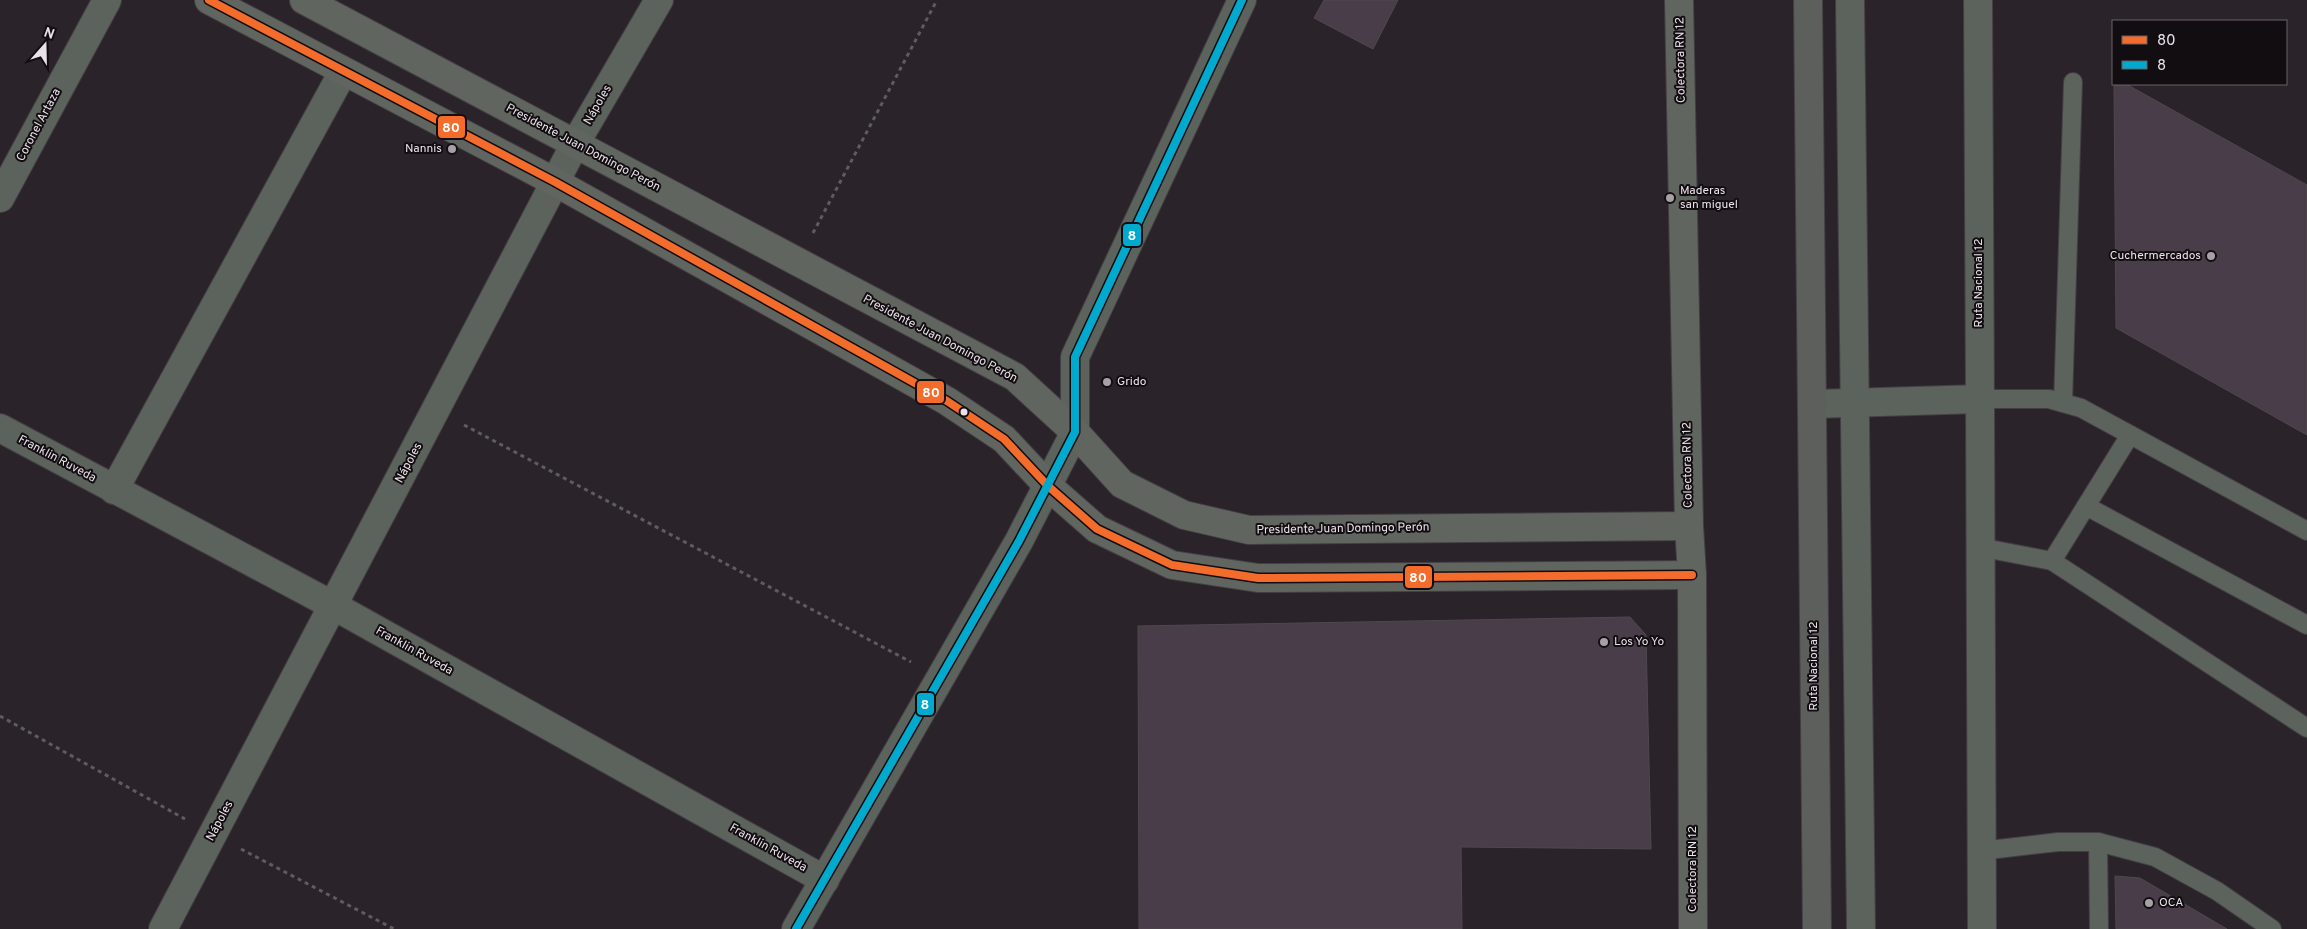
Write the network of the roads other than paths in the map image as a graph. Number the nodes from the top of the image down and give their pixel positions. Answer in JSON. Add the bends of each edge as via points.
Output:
{"nodes":[{"id":1,"x":107,"y":0,"type":"edge"},
{"id":2,"x":209,"y":0,"type":"edge"},
{"id":3,"x":304,"y":0,"type":"edge"},
{"id":4,"x":659,"y":0,"type":"edge"},
{"id":5,"x":1242,"y":0,"type":"edge"},
{"id":6,"x":1680,"y":0,"type":"edge"},
{"id":7,"x":1808,"y":0,"type":"edge"},
{"id":8,"x":1850,"y":0,"type":"edge"},
{"id":9,"x":1978,"y":0,"type":"edge"},
{"id":10,"x":343,"y":72,"type":"junction"},
{"id":11,"x":2073,"y":82,"type":"dead end"},
{"id":12,"x":575,"y":144,"type":"junction"},
{"id":13,"x":555,"y":182,"type":"junction"},
{"id":14,"x":0,"y":198,"type":"edge"},
{"id":15,"x":1980,"y":399,"type":"junction"},
{"id":16,"x":2064,"y":403,"type":"junction"},
{"id":17,"x":1813,"y":404,"type":"junction"},
{"id":18,"x":0,"y":428,"type":"edge"},
{"id":19,"x":1075,"y":432,"type":"junction"},
{"id":20,"x":2130,"y":435,"type":"junction"},
{"id":21,"x":1048,"y":486,"type":"junction"},
{"id":22,"x":114,"y":490,"type":"junction"},
{"id":23,"x":2086,"y":506,"type":"junction"},
{"id":24,"x":1689,"y":526,"type":"junction"},
{"id":25,"x":2307,"y":531,"type":"edge"},
{"id":26,"x":1979,"y":547,"type":"junction"},
{"id":27,"x":2052,"y":562,"type":"junction"},
{"id":28,"x":1692,"y":575,"type":"junction"},
{"id":29,"x":334,"y":606,"type":"junction"},
{"id":30,"x":2307,"y":625,"type":"edge"},
{"id":31,"x":2307,"y":728,"type":"edge"},
{"id":32,"x":2098,"y":842,"type":"junction"},
{"id":33,"x":1980,"y":851,"type":"junction"},
{"id":34,"x":825,"y":880,"type":"junction"},
{"id":35,"x":163,"y":929,"type":"edge"},
{"id":36,"x":796,"y":929,"type":"edge"},
{"id":37,"x":1694,"y":929,"type":"edge"},
{"id":38,"x":1817,"y":929,"type":"edge"},
{"id":39,"x":1861,"y":929,"type":"edge"},
{"id":40,"x":1982,"y":929,"type":"edge"},
{"id":41,"x":2099,"y":929,"type":"edge"},
{"id":42,"x":2272,"y":929,"type":"edge"}],
"edges":[{"from":1,"to":14,"type":"street","name":"Coronel Artaza"},
{"from":2,"to":10,"type":"main road"},
{"from":3,"to":12,"type":"main road","name":"Presidente Juan Domingo Perón"},
{"from":4,"to":12,"type":"street","name":"Nápoles"},
{"from":5,"to":19,"type":"street","via":[[1075,357]]},
{"from":6,"to":24,"type":"main road","name":"Colectora RN 12"},
{"from":7,"to":17,"type":"highway","name":"Ruta Nacional 12"},
{"from":8,"to":39,"type":"street"},
{"from":9,"to":15,"type":"street","name":"Ruta Nacional 12"},
{"from":10,"to":13,"type":"main road"},
{"from":10,"to":22,"type":"street"},
{"from":11,"to":16,"type":"lane"},
{"from":12,"to":13,"type":"street","name":"Nápoles"},
{"from":12,"to":19,"type":"main road","name":"Presidente Juan Domingo Perón","via":[[1015,377]]},
{"from":13,"to":21,"type":"main road","via":[[947,401],[1004,439]]},
{"from":13,"to":29,"type":"street","name":"Nápoles"},
{"from":15,"to":16,"type":"lane","via":[[2049,399]]},
{"from":15,"to":17,"type":"street"},
{"from":15,"to":26,"type":"street","name":"Ruta Nacional 12"},
{"from":16,"to":20,"type":"lane","via":[[2081,408]]},
{"from":17,"to":38,"type":"highway","name":"Ruta Nacional 12"},
{"from":18,"to":22,"type":"street","name":"Franklin Ruveda"},
{"from":19,"to":21,"type":"street"},
{"from":19,"to":24,"type":"main road","name":"Presidente Juan Domingo Perón","via":[[1122,484],[1184,514],[1249,530]]},
{"from":20,"to":23,"type":"lane"},
{"from":20,"to":25,"type":"lane"},
{"from":21,"to":28,"type":"main road","via":[[1097,529],[1172,564],[1258,578]]},
{"from":21,"to":34,"type":"street"},
{"from":22,"to":29,"type":"street","name":"Franklin Ruveda"},
{"from":23,"to":27,"type":"lane"},
{"from":23,"to":30,"type":"lane"},
{"from":24,"to":28,"type":"main road","name":"Colectora RN 12"},
{"from":26,"to":27,"type":"lane"},
{"from":26,"to":33,"type":"street","name":"Ruta Nacional 12"},
{"from":27,"to":31,"type":"lane"},
{"from":28,"to":37,"type":"main road","name":"Colectora RN 12"},
{"from":29,"to":34,"type":"street","name":"Franklin Ruveda"},
{"from":29,"to":35,"type":"street","name":"Nápoles"},
{"from":32,"to":33,"type":"lane","via":[[2058,842]]},
{"from":32,"to":41,"type":"lane"},
{"from":32,"to":42,"type":"lane","via":[[2155,857],[2217,890]]},
{"from":33,"to":40,"type":"street","name":"Ruta Nacional 12"},
{"from":34,"to":36,"type":"street"}]}
